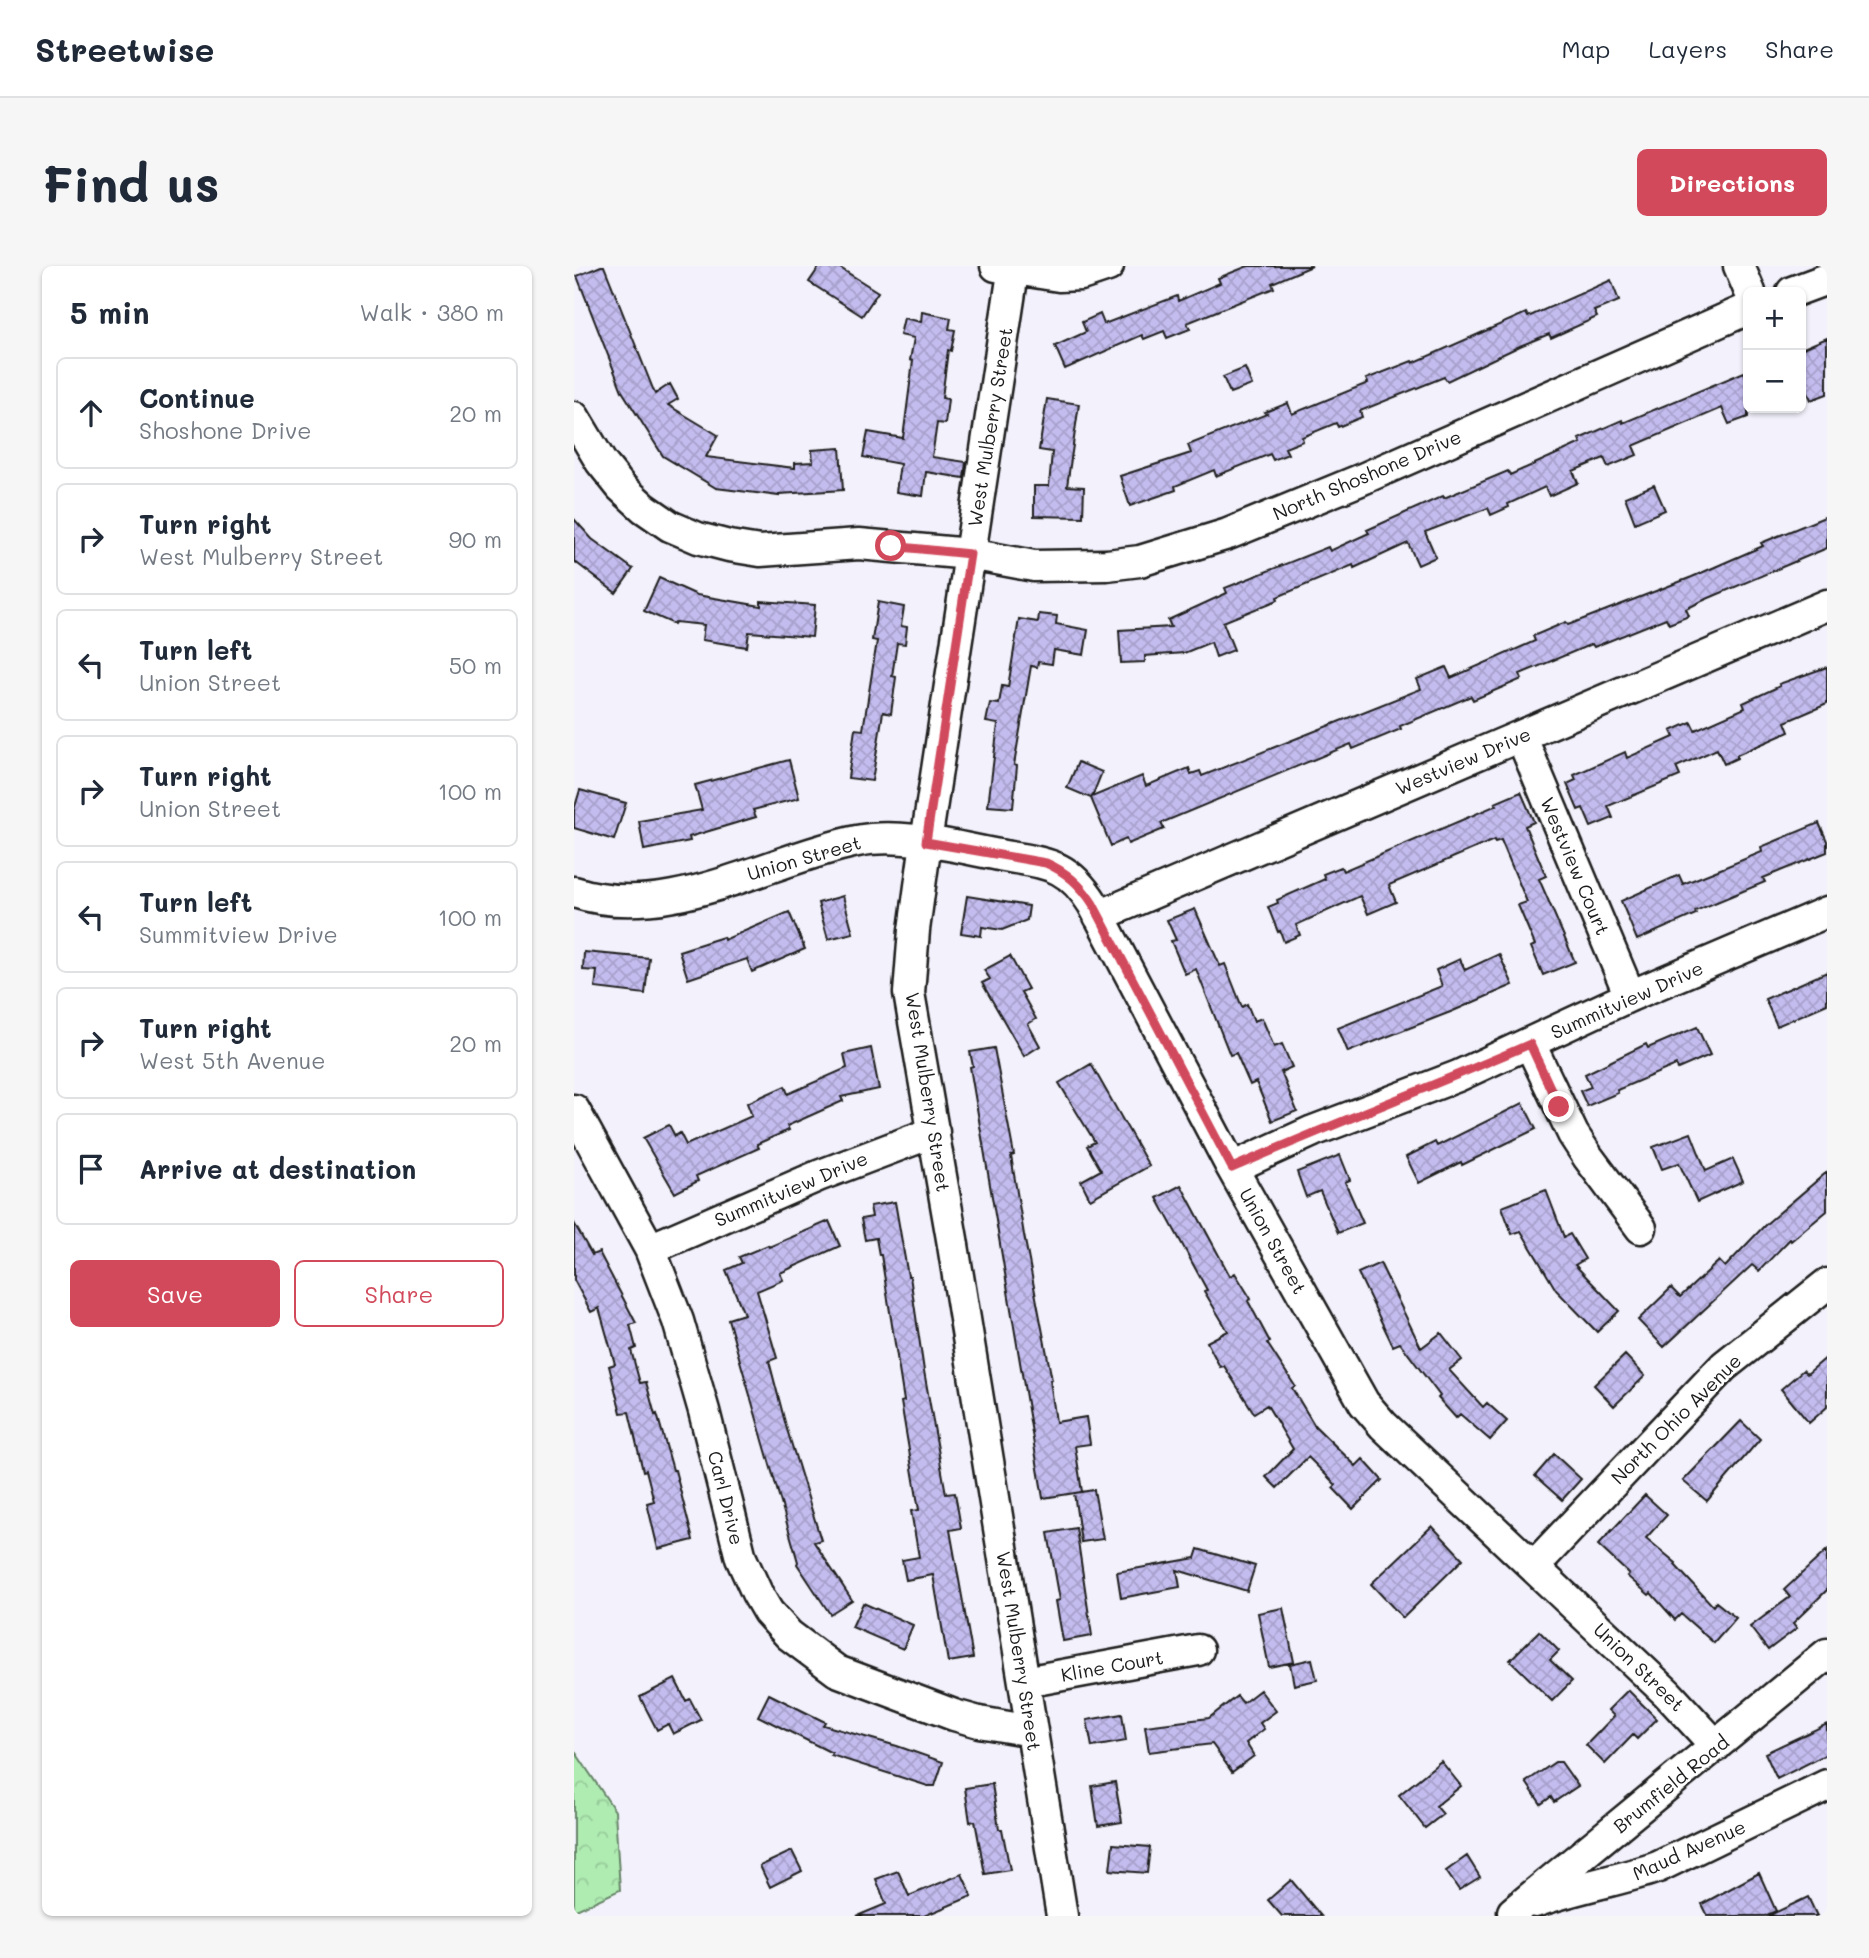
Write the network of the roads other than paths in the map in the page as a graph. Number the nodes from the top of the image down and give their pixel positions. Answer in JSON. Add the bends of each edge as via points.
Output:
{"nodes":[{"id":1,"x":1108,"y":266,"type":"edge"},
{"id":2,"x":1739,"y":266,"type":"edge"},
{"id":3,"x":1008,"y":267,"type":"edge"},
{"id":4,"x":1827,"y":279,"type":"edge"},
{"id":5,"x":1748,"y":287,"type":"edge"},
{"id":6,"x":1805,"y":287,"type":"edge"},
{"id":7,"x":1743,"y":311,"type":"edge"},
{"id":8,"x":574,"y":417,"type":"edge"},
{"id":9,"x":970,"y":554,"type":"junction"},
{"id":10,"x":1827,"y":605,"type":"edge"},
{"id":11,"x":1521,"y":736,"type":"junction"},
{"id":12,"x":926,"y":842,"type":"junction"},
{"id":13,"x":574,"y":892,"type":"edge"},
{"id":14,"x":1827,"y":912,"type":"edge"},
{"id":15,"x":1099,"y":916,"type":"junction"},
{"id":16,"x":1630,"y":996,"type":"junction"},
{"id":17,"x":1530,"y":1044,"type":"junction"},
{"id":18,"x":574,"y":1110,"type":"edge"},
{"id":19,"x":934,"y":1132,"type":"junction"},
{"id":20,"x":1232,"y":1168,"type":"junction"},
{"id":21,"x":1641,"y":1228,"type":"dead end"},
{"id":22,"x":650,"y":1249,"type":"junction"},
{"id":23,"x":1827,"y":1284,"type":"edge"},
{"id":24,"x":1534,"y":1566,"type":"junction"},
{"id":25,"x":1198,"y":1650,"type":"dead end"},
{"id":26,"x":1827,"y":1654,"type":"edge"},
{"id":27,"x":1025,"y":1682,"type":"junction"},
{"id":28,"x":1032,"y":1731,"type":"junction"},
{"id":29,"x":1716,"y":1746,"type":"junction"},
{"id":30,"x":1827,"y":1785,"type":"edge"},
{"id":31,"x":1511,"y":1915,"type":"edge"},
{"id":32,"x":1062,"y":1916,"type":"edge"}],
"edges":[{"from":1,"to":3,"type":"street","via":[[1080,275],[1039,274]]},
{"from":2,"to":5,"type":"street"},
{"from":3,"to":9,"type":"street","name":"West Mulberry Street"},
{"from":4,"to":6,"type":"street"},
{"from":7,"to":9,"type":"street","name":"North Shoshone Drive","via":[[1360,480],[1178,551],[1140,561],[1076,567],[1034,566]]},
{"from":8,"to":9,"type":"street","name":"North Shoshone Drive","via":[[621,487],[670,526],[698,538],[760,551],[859,544]]},
{"from":9,"to":12,"type":"street","name":"West Mulberry Street"},
{"from":10,"to":11,"type":"street","name":"Westview Drive"},
{"from":11,"to":15,"type":"street","name":"Westview Drive"},
{"from":11,"to":16,"type":"street","name":"Westview Court"},
{"from":12,"to":13,"type":"street","name":"Union Street","via":[[860,840],[680,896],[617,901]]},
{"from":12,"to":15,"type":"street","name":"Union Street","via":[[1046,863],[1062,870],[1087,894]]},
{"from":12,"to":19,"type":"street","name":"West Mulberry Street","via":[[909,993]]},
{"from":14,"to":16,"type":"street","name":"Summitview Drive"},
{"from":15,"to":20,"type":"street","name":"Union Street"},
{"from":16,"to":17,"type":"street","name":"Summitview Drive"},
{"from":17,"to":20,"type":"street","name":"Summitview Drive"},
{"from":17,"to":21,"type":"street","via":[[1573,1134]]},
{"from":18,"to":22,"type":"street","name":"Carl Drive"},
{"from":19,"to":22,"type":"street","name":"Summitview Drive","via":[[818,1176]]},
{"from":19,"to":27,"type":"street","name":"West Mulberry Street"},
{"from":20,"to":24,"type":"street","name":"Union Street","via":[[1364,1403]]},
{"from":22,"to":28,"type":"street","name":"Carl Drive","via":[[685,1347],[741,1558],[768,1612],[789,1636],[837,1671],[979,1722]]},
{"from":23,"to":24,"type":"street","name":"North Ohio Avenue","via":[[1724,1366]]},
{"from":24,"to":29,"type":"street","name":"Union Street"},
{"from":25,"to":27,"type":"street","name":"Kline Court"},
{"from":26,"to":29,"type":"street","name":"Brumfield Road"},
{"from":27,"to":28,"type":"street","name":"West Mulberry Street"},
{"from":28,"to":32,"type":"street","name":"West Mulberry Street"},
{"from":29,"to":31,"type":"street","name":"Brumfield Road"},
{"from":30,"to":31,"type":"street","name":"Maud Avenue","via":[[1658,1867],[1567,1891]]}]}
